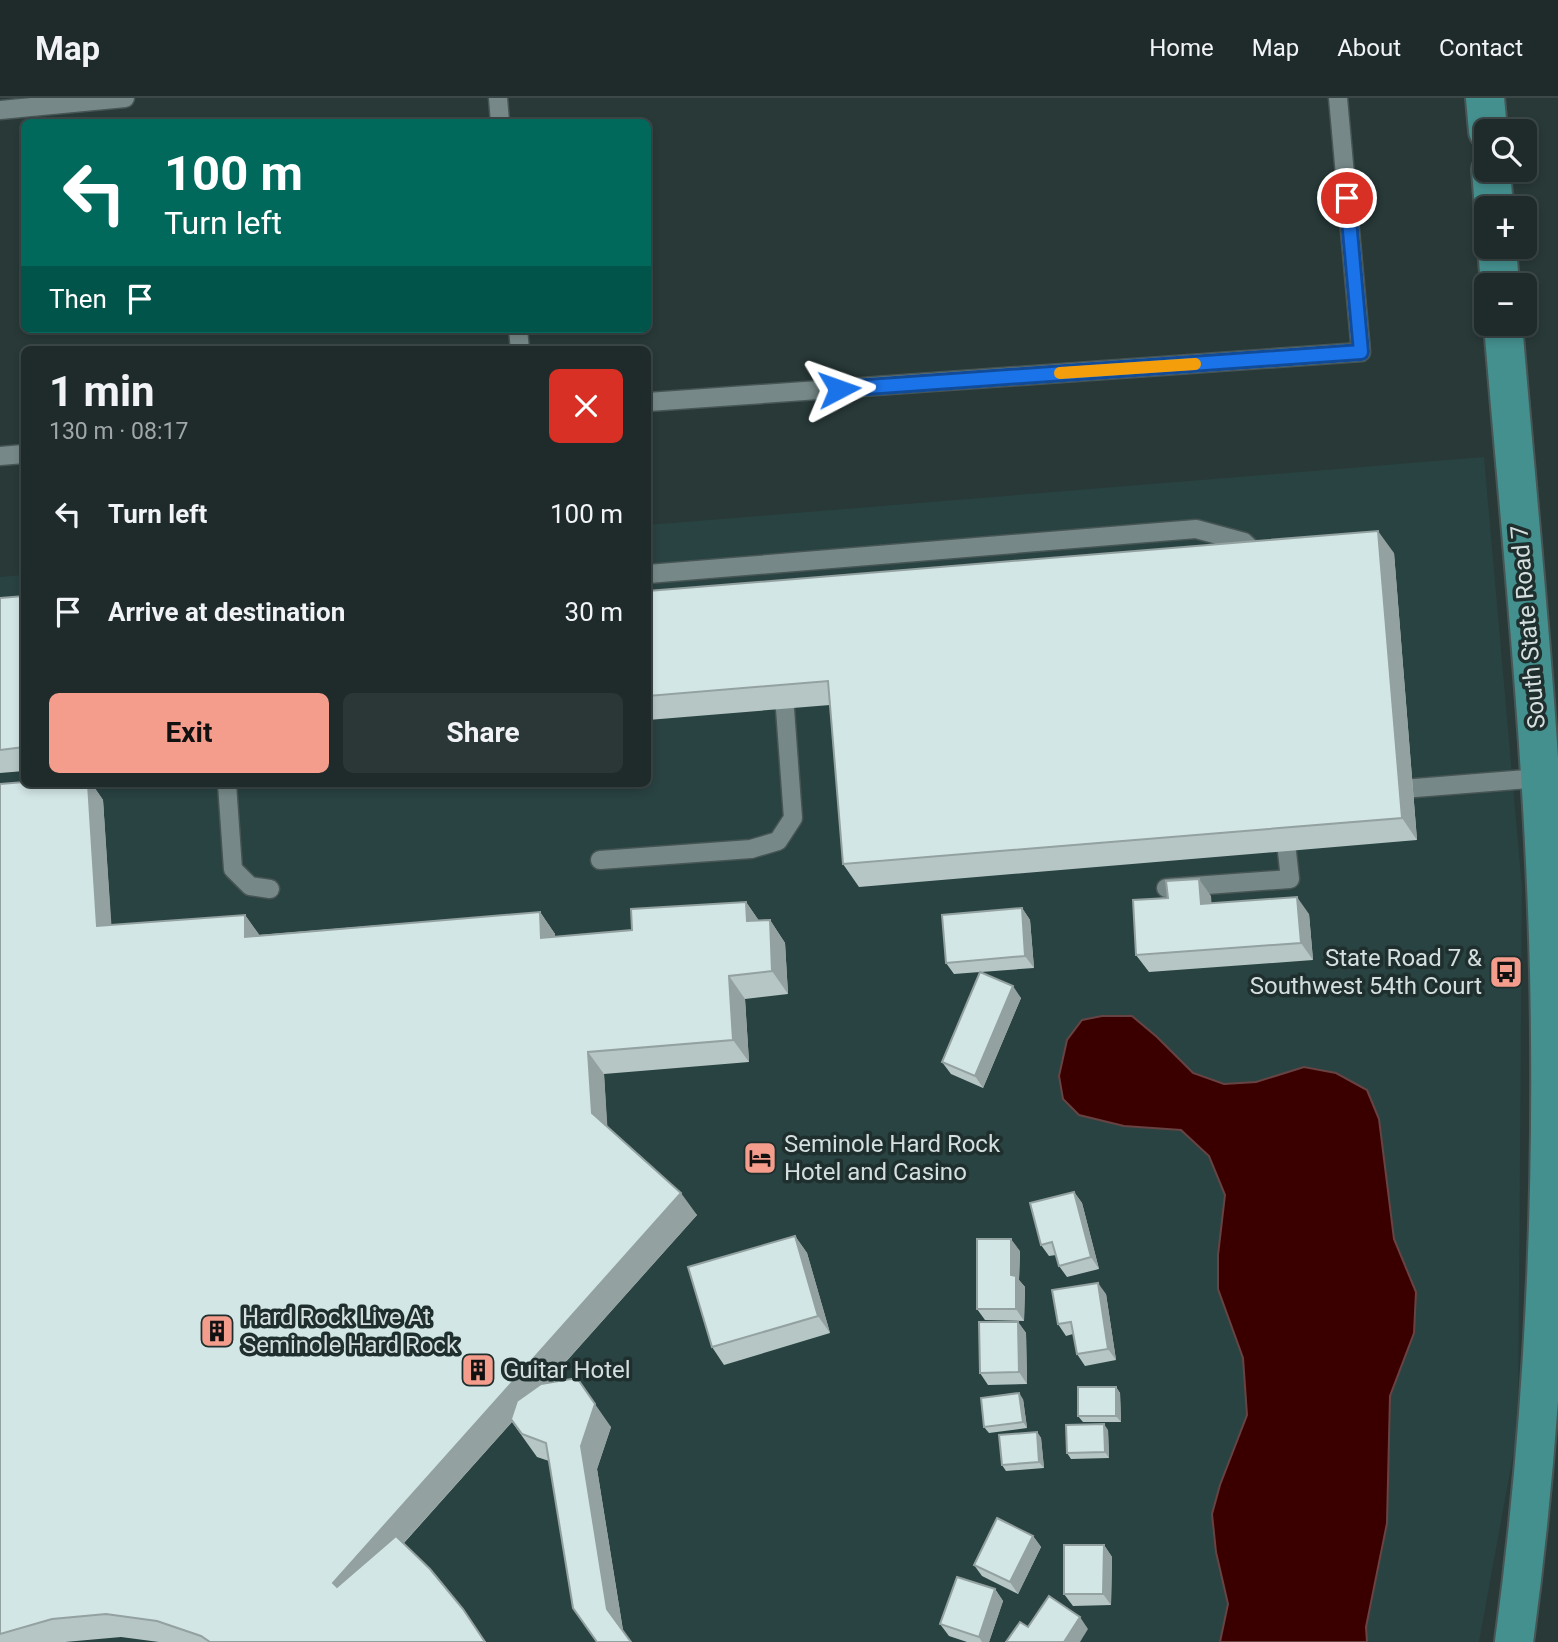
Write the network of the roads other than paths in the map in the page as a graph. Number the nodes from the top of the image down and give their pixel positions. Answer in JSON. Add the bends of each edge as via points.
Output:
{"nodes":[{"id":1,"x":125,"y":98,"type":"edge"},
{"id":2,"x":498,"y":98,"type":"edge"},
{"id":3,"x":1338,"y":98,"type":"edge"},
{"id":4,"x":1485,"y":98,"type":"edge"},
{"id":5,"x":0,"y":110,"type":"edge"},
{"id":6,"x":500,"y":119,"type":"edge"},
{"id":7,"x":1487,"y":119,"type":"edge"},
{"id":8,"x":1504,"y":336,"type":"edge"},
{"id":9,"x":651,"y":402,"type":"edge"},
{"id":10,"x":21,"y":454,"type":"edge"},
{"id":11,"x":0,"y":456,"type":"edge"},
{"id":12,"x":1266,"y":564,"type":"edge"},
{"id":13,"x":651,"y":574,"type":"edge"},
{"id":14,"x":785,"y":709,"type":"edge"},
{"id":15,"x":1540,"y":778,"type":"junction"},
{"id":16,"x":227,"y":787,"type":"edge"},
{"id":17,"x":1373,"y":792,"type":"edge"},
{"id":18,"x":1287,"y":852,"type":"edge"},
{"id":19,"x":600,"y":860,"type":"dead end"},
{"id":20,"x":1166,"y":888,"type":"edge"},
{"id":21,"x":270,"y":889,"type":"dead end"},
{"id":22,"x":1514,"y":1642,"type":"edge"}],
"edges":[{"from":1,"to":5,"type":"lane"},
{"from":2,"to":6,"type":"lane"},
{"from":3,"to":9,"type":"lane","via":[[1361,352]]},
{"from":4,"to":7,"type":"main road"},
{"from":8,"to":15,"type":"main road","name":"South State Road 7"},
{"from":10,"to":11,"type":"lane"},
{"from":12,"to":13,"type":"lane","via":[[1244,542],[1196,529]]},
{"from":14,"to":19,"type":"lane","via":[[793,818],[778,841],[751,849]]},
{"from":15,"to":17,"type":"lane"},
{"from":15,"to":22,"type":"main road","name":"South State Road 7","via":[[1549,972],[1549,1187],[1540,1389]]},
{"from":16,"to":21,"type":"lane","via":[[233,869],[250,886]]},
{"from":18,"to":20,"type":"lane","via":[[1290,879]]}]}
